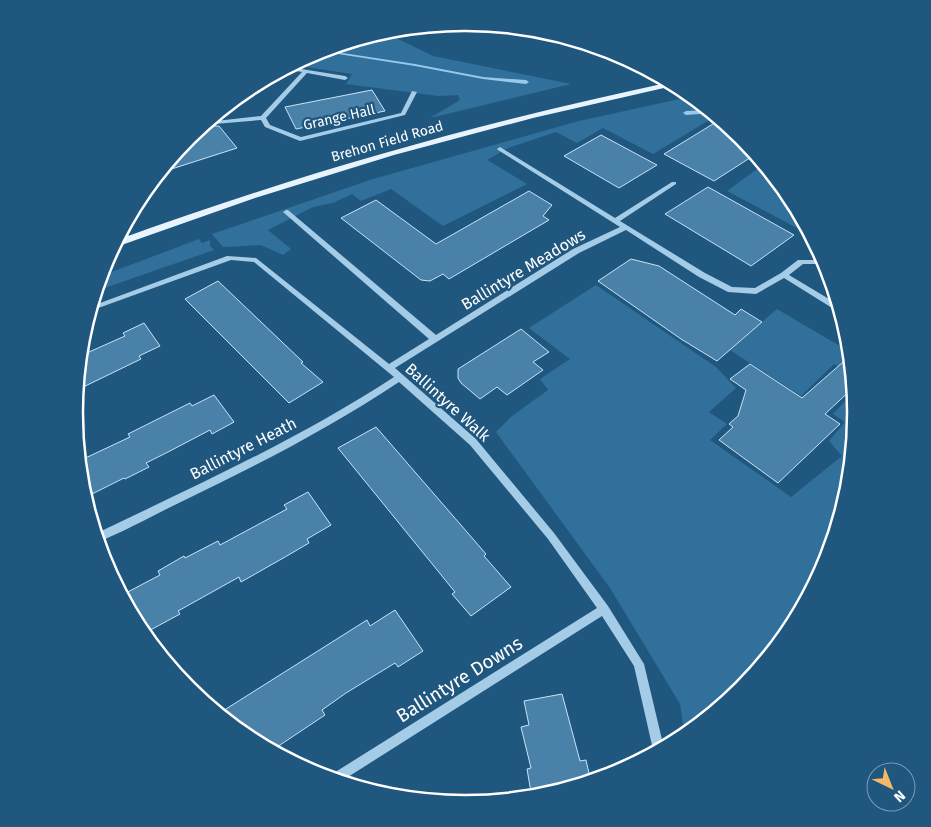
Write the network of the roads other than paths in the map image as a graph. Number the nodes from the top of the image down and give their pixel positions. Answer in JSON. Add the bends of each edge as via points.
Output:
{"nodes":[{"id":1,"x":297,"y":70,"type":"edge"},
{"id":2,"x":305,"y":72,"type":"junction"},
{"id":3,"x":345,"y":78,"type":"dead end"},
{"id":4,"x":663,"y":86,"type":"edge"},
{"id":5,"x":414,"y":92,"type":"dead end"},
{"id":6,"x":262,"y":118,"type":"junction"},
{"id":7,"x":217,"y":123,"type":"edge"},
{"id":8,"x":500,"y":149,"type":"dead end"},
{"id":9,"x":674,"y":182,"type":"dead end"},
{"id":10,"x":286,"y":212,"type":"dead end"},
{"id":11,"x":616,"y":220,"type":"junction"},
{"id":12,"x":627,"y":227,"type":"junction"},
{"id":13,"x":128,"y":235,"type":"edge"},
{"id":14,"x":817,"y":262,"type":"edge"},
{"id":15,"x":784,"y":275,"type":"junction"},
{"id":16,"x":831,"y":304,"type":"edge"},
{"id":17,"x":99,"y":306,"type":"edge"},
{"id":18,"x":435,"y":339,"type":"junction"},
{"id":19,"x":389,"y":368,"type":"junction"},
{"id":20,"x":399,"y":378,"type":"junction"},
{"id":21,"x":104,"y":535,"type":"edge"},
{"id":22,"x":604,"y":609,"type":"junction"},
{"id":23,"x":658,"y":745,"type":"edge"},
{"id":24,"x":342,"y":775,"type":"edge"}],
"edges":[{"from":1,"to":2,"type":"street"},
{"from":2,"to":3,"type":"street"},
{"from":2,"to":6,"type":"street"},
{"from":4,"to":13,"type":"main road","name":"Brehon Field Road","via":[[419,145]]},
{"from":5,"to":6,"type":"street","name":"Grange Hall","via":[[403,114],[300,139],[267,126]]},
{"from":6,"to":7,"type":"street"},
{"from":8,"to":11,"type":"street","name":"Ballintyre Meadows"},
{"from":9,"to":11,"type":"street"},
{"from":10,"to":18,"type":"street"},
{"from":11,"to":12,"type":"street","name":"Ballintyre Meadows"},
{"from":12,"to":15,"type":"street","name":"Ballintyre Meadows","via":[[731,290],[756,291]]},
{"from":12,"to":18,"type":"street","name":"Ballintyre Meadows","via":[[576,251]]},
{"from":14,"to":15,"type":"street","name":"Ballintyre Meadows","via":[[801,262]]},
{"from":15,"to":16,"type":"street"},
{"from":17,"to":19,"type":"street","name":"Ballintyre Walk","via":[[230,258],[256,260]]},
{"from":18,"to":19,"type":"street","name":"Ballintyre Meadows"},
{"from":19,"to":20,"type":"street","name":"Ballintyre Walk"},
{"from":20,"to":21,"type":"street","name":"Ballintyre Heath","via":[[270,453]]},
{"from":20,"to":22,"type":"street","name":"Ballintyre Walk","via":[[473,442],[551,536]]},
{"from":22,"to":23,"type":"street","name":"Ballintyre Walk","via":[[640,664]]},
{"from":22,"to":24,"type":"street","name":"Ballintyre Downs"}]}
